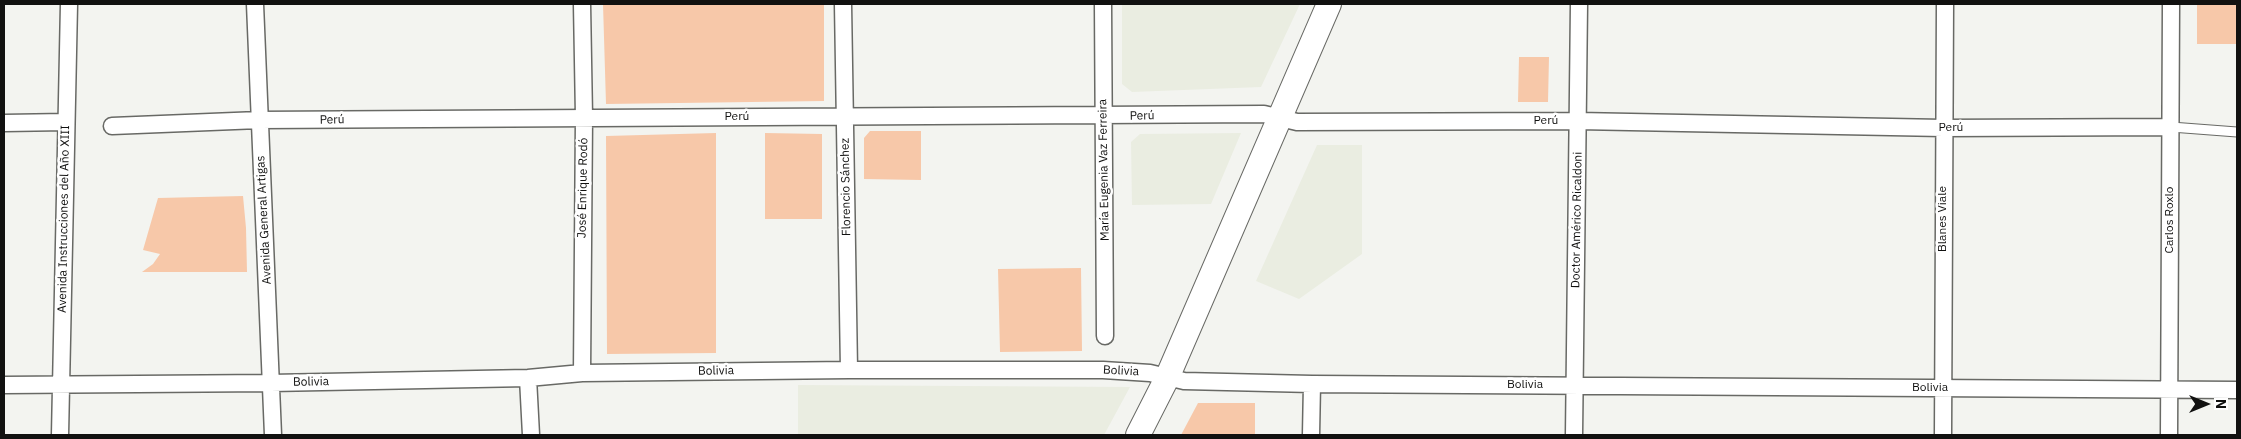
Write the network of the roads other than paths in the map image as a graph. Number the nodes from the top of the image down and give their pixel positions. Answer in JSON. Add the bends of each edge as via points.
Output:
{"nodes":[{"id":1,"x":69,"y":4,"type":"edge"},
{"id":2,"x":255,"y":4,"type":"edge"},
{"id":3,"x":582,"y":4,"type":"edge"},
{"id":4,"x":843,"y":4,"type":"edge"},
{"id":5,"x":1103,"y":4,"type":"edge"},
{"id":6,"x":1329,"y":4,"type":"edge"},
{"id":7,"x":1578,"y":4,"type":"edge"},
{"id":8,"x":1945,"y":4,"type":"edge"},
{"id":9,"x":2171,"y":4,"type":"edge"},
{"id":10,"x":1102,"y":116,"type":"junction"},
{"id":11,"x":584,"y":117,"type":"junction"},
{"id":12,"x":845,"y":117,"type":"junction"},
{"id":13,"x":1279,"y":118,"type":"junction"},
{"id":14,"x":259,"y":120,"type":"junction"},
{"id":15,"x":1578,"y":121,"type":"junction"},
{"id":16,"x":66,"y":122,"type":"junction"},
{"id":17,"x":4,"y":123,"type":"edge"},
{"id":18,"x":112,"y":126,"type":"dead end"},
{"id":19,"x":2170,"y":127,"type":"junction"},
{"id":20,"x":1943,"y":128,"type":"junction"},
{"id":21,"x":2237,"y":132,"type":"edge"},
{"id":22,"x":1105,"y":336,"type":"dead end"},
{"id":23,"x":849,"y":370,"type":"junction"},
{"id":24,"x":582,"y":373,"type":"junction"},
{"id":25,"x":528,"y":378,"type":"junction"},
{"id":26,"x":1167,"y":378,"type":"junction"},
{"id":27,"x":271,"y":383,"type":"junction"},
{"id":28,"x":61,"y":384,"type":"junction"},
{"id":29,"x":1312,"y":384,"type":"junction"},
{"id":30,"x":4,"y":385,"type":"edge"},
{"id":31,"x":1574,"y":386,"type":"junction"},
{"id":32,"x":1943,"y":388,"type":"junction"},
{"id":33,"x":2169,"y":389,"type":"junction"},
{"id":34,"x":2237,"y":390,"type":"edge"},
{"id":35,"x":60,"y":435,"type":"edge"},
{"id":36,"x":273,"y":435,"type":"edge"},
{"id":37,"x":531,"y":435,"type":"edge"},
{"id":38,"x":1138,"y":435,"type":"edge"},
{"id":39,"x":1311,"y":435,"type":"edge"},
{"id":40,"x":1574,"y":435,"type":"edge"},
{"id":41,"x":1943,"y":435,"type":"edge"},
{"id":42,"x":2169,"y":435,"type":"edge"}],
"edges":[{"from":1,"to":16,"type":"street","name":"Avenida Instrucciones del Año XIII"},
{"from":2,"to":14,"type":"street","name":"Avenida General Artigas"},
{"from":3,"to":11,"type":"street","name":"José Enrique Rodó"},
{"from":4,"to":12,"type":"street","name":"Florencio Sánchez"},
{"from":5,"to":10,"type":"street","name":"María Eugenia Vaz Ferreira"},
{"from":6,"to":13,"type":"street"},
{"from":7,"to":15,"type":"street","name":"Doctor Américo Ricaldoni"},
{"from":8,"to":20,"type":"street","name":"Blanes Viale"},
{"from":9,"to":19,"type":"street","name":"Carlos Roxlo"},
{"from":10,"to":12,"type":"street","name":"Perú"},
{"from":10,"to":13,"type":"street","name":"Perú","via":[[1264,114]]},
{"from":10,"to":22,"type":"street","name":"María Eugenia Vaz Ferreira"},
{"from":11,"to":12,"type":"street","name":"Perú"},
{"from":11,"to":14,"type":"street","name":"Perú"},
{"from":11,"to":24,"type":"street","name":"José Enrique Rodó"},
{"from":12,"to":23,"type":"street","name":"Florencio Sánchez"},
{"from":13,"to":15,"type":"street","name":"Perú","via":[[1297,122]]},
{"from":13,"to":26,"type":"street"},
{"from":14,"to":18,"type":"street","name":"Perú"},
{"from":14,"to":27,"type":"street","name":"Avenida General Artigas"},
{"from":15,"to":20,"type":"street","name":"Perú"},
{"from":15,"to":31,"type":"street","name":"Doctor Américo Ricaldoni"},
{"from":16,"to":17,"type":"street"},
{"from":16,"to":28,"type":"street","name":"Avenida Instrucciones del Año XIII"},
{"from":19,"to":20,"type":"street","name":"Perú"},
{"from":19,"to":21,"type":"lane"},
{"from":19,"to":33,"type":"street","name":"Carlos Roxlo"},
{"from":20,"to":32,"type":"street","name":"Blanes Viale"},
{"from":23,"to":24,"type":"street","name":"Bolivia"},
{"from":23,"to":26,"type":"street","name":"Bolivia","via":[[1103,370],[1150,373]]},
{"from":24,"to":25,"type":"street","name":"Bolivia"},
{"from":25,"to":27,"type":"street","name":"Bolivia"},
{"from":25,"to":37,"type":"street"},
{"from":26,"to":29,"type":"street","name":"Bolivia"},
{"from":26,"to":38,"type":"street"},
{"from":27,"to":28,"type":"street","name":"Bolivia"},
{"from":27,"to":36,"type":"street","name":"Avenida General Artigas"},
{"from":28,"to":30,"type":"street","name":"Bolivia"},
{"from":28,"to":35,"type":"street","name":"Avenida Instrucciones del Año XIII"},
{"from":29,"to":31,"type":"street","name":"Bolivia"},
{"from":29,"to":39,"type":"street"},
{"from":31,"to":32,"type":"street","name":"Bolivia"},
{"from":31,"to":40,"type":"street","name":"Doctor Américo Ricaldoni"},
{"from":32,"to":33,"type":"street","name":"Bolivia"},
{"from":32,"to":41,"type":"street","name":"Blanes Viale"},
{"from":33,"to":34,"type":"street","name":"Bolivia"},
{"from":33,"to":42,"type":"street","name":"Carlos Roxlo"}]}
